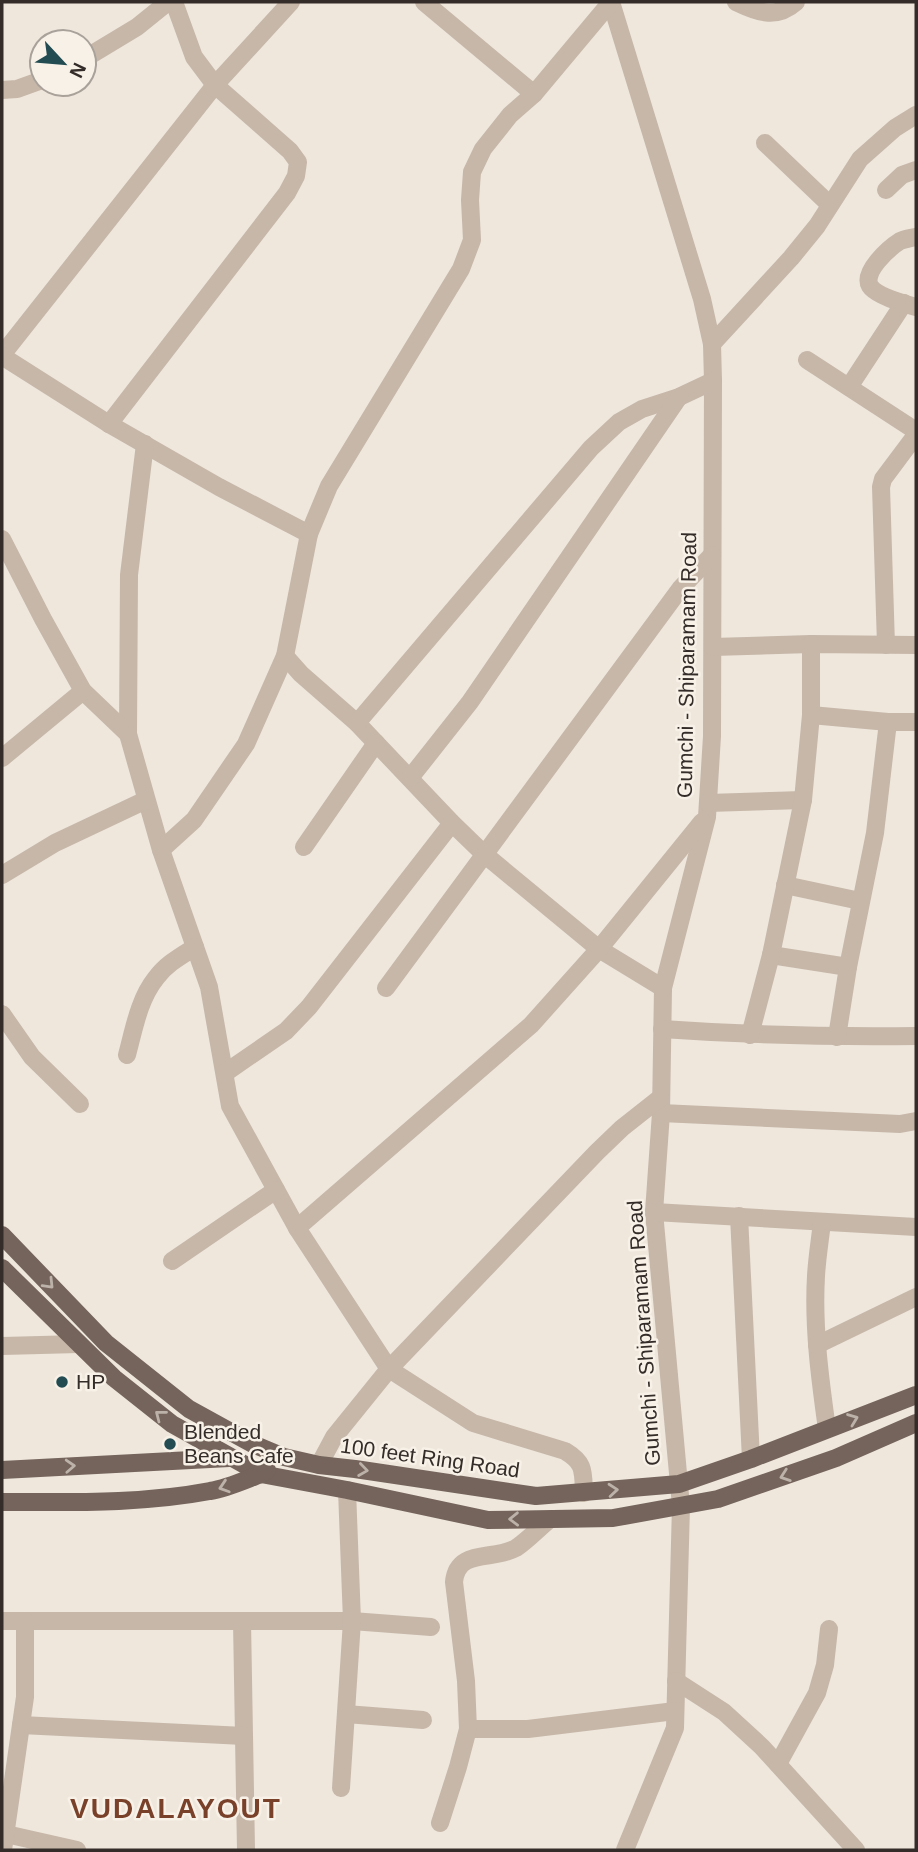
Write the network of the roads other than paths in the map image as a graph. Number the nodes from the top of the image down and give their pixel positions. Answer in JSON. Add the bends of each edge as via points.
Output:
{"nodes":[{"id":1,"x":167,"y":2,"type":"edge"},
{"id":2,"x":174,"y":2,"type":"edge"},
{"id":3,"x":291,"y":2,"type":"edge"},
{"id":4,"x":424,"y":2,"type":"edge"},
{"id":5,"x":611,"y":2,"type":"edge"},
{"id":6,"x":736,"y":2,"type":"edge"},
{"id":7,"x":796,"y":2,"type":"edge"},
{"id":8,"x":98,"y":51,"type":"edge"},
{"id":9,"x":215,"y":85,"type":"junction"},
{"id":10,"x":28,"y":86,"type":"edge"},
{"id":11,"x":2,"y":90,"type":"edge"},
{"id":12,"x":534,"y":94,"type":"junction"},
{"id":13,"x":916,"y":115,"type":"edge"},
{"id":14,"x":765,"y":143,"type":"dead end"},
{"id":15,"x":916,"y":170,"type":"edge"},
{"id":16,"x":886,"y":190,"type":"dead end"},
{"id":17,"x":830,"y":205,"type":"junction"},
{"id":18,"x":916,"y":237,"type":"edge"},
{"id":19,"x":910,"y":305,"type":"edge"},
{"id":20,"x":712,"y":344,"type":"junction"},
{"id":21,"x":2,"y":355,"type":"edge"},
{"id":22,"x":807,"y":360,"type":"dead end"},
{"id":23,"x":713,"y":381,"type":"junction"},
{"id":24,"x":849,"y":387,"type":"junction"},
{"id":25,"x":680,"y":397,"type":"junction"},
{"id":26,"x":110,"y":424,"type":"junction"},
{"id":27,"x":916,"y":433,"type":"edge"},
{"id":28,"x":145,"y":444,"type":"junction"},
{"id":29,"x":309,"y":534,"type":"junction"},
{"id":30,"x":2,"y":539,"type":"edge"},
{"id":31,"x":712,"y":555,"type":"junction"},
{"id":32,"x":811,"y":644,"type":"junction"},
{"id":33,"x":886,"y":645,"type":"junction"},
{"id":34,"x":916,"y":645,"type":"edge"},
{"id":35,"x":713,"y":647,"type":"junction"},
{"id":36,"x":285,"y":656,"type":"junction"},
{"id":37,"x":83,"y":691,"type":"junction"},
{"id":38,"x":811,"y":715,"type":"junction"},
{"id":39,"x":888,"y":722,"type":"junction"},
{"id":40,"x":916,"y":722,"type":"edge"},
{"id":41,"x":357,"y":723,"type":"junction"},
{"id":42,"x":128,"y":734,"type":"junction"},
{"id":43,"x":376,"y":743,"type":"junction"},
{"id":44,"x":2,"y":758,"type":"edge"},
{"id":45,"x":410,"y":778,"type":"junction"},
{"id":46,"x":146,"y":800,"type":"junction"},
{"id":47,"x":803,"y":800,"type":"junction"},
{"id":48,"x":707,"y":810,"type":"junction"},
{"id":49,"x":452,"y":823,"type":"junction"},
{"id":50,"x":303,"y":846,"type":"dead end"},
{"id":51,"x":160,"y":850,"type":"junction"},
{"id":52,"x":484,"y":854,"type":"junction"},
{"id":53,"x":2,"y":875,"type":"edge"},
{"id":54,"x":785,"y":885,"type":"junction"},
{"id":55,"x":860,"y":901,"type":"junction"},
{"id":56,"x":195,"y":947,"type":"junction"},
{"id":57,"x":599,"y":949,"type":"junction"},
{"id":58,"x":771,"y":955,"type":"junction"},
{"id":59,"x":848,"y":967,"type":"junction"},
{"id":60,"x":386,"y":988,"type":"dead end"},
{"id":61,"x":663,"y":988,"type":"junction"},
{"id":62,"x":2,"y":1014,"type":"edge"},
{"id":63,"x":662,"y":1029,"type":"junction"},
{"id":64,"x":750,"y":1035,"type":"junction"},
{"id":65,"x":916,"y":1036,"type":"edge"},
{"id":66,"x":837,"y":1037,"type":"junction"},
{"id":67,"x":127,"y":1055,"type":"dead end"},
{"id":68,"x":225,"y":1073,"type":"junction"},
{"id":69,"x":80,"y":1104,"type":"dead end"},
{"id":70,"x":660,"y":1105,"type":"junction"},
{"id":71,"x":916,"y":1121,"type":"edge"},
{"id":72,"x":276,"y":1190,"type":"junction"},
{"id":73,"x":654,"y":1212,"type":"junction"},
{"id":74,"x":739,"y":1216,"type":"junction"},
{"id":75,"x":821,"y":1222,"type":"junction"},
{"id":76,"x":916,"y":1227,"type":"edge"},
{"id":77,"x":297,"y":1228,"type":"junction"},
{"id":78,"x":2,"y":1235,"type":"edge"},
{"id":79,"x":172,"y":1261,"type":"dead end"},
{"id":80,"x":2,"y":1268,"type":"edge"},
{"id":81,"x":916,"y":1297,"type":"edge"},
{"id":82,"x":79,"y":1344,"type":"junction"},
{"id":83,"x":817,"y":1345,"type":"junction"},
{"id":84,"x":2,"y":1346,"type":"edge"},
{"id":85,"x":389,"y":1369,"type":"junction"},
{"id":86,"x":916,"y":1395,"type":"edge"},
{"id":87,"x":916,"y":1423,"type":"edge"},
{"id":88,"x":827,"y":1429,"type":"junction"},
{"id":89,"x":253,"y":1444,"type":"junction"},
{"id":90,"x":284,"y":1457,"type":"junction"},
{"id":91,"x":230,"y":1458,"type":"junction"},
{"id":92,"x":751,"y":1459,"type":"junction"},
{"id":93,"x":319,"y":1465,"type":"junction"},
{"id":94,"x":2,"y":1470,"type":"edge"},
{"id":95,"x":261,"y":1474,"type":"junction"},
{"id":96,"x":679,"y":1484,"type":"junction"},
{"id":97,"x":347,"y":1490,"type":"junction"},
{"id":98,"x":584,"y":1493,"type":"junction"},
{"id":99,"x":2,"y":1502,"type":"edge"},
{"id":100,"x":681,"y":1506,"type":"junction"},
{"id":101,"x":550,"y":1519,"type":"junction"},
{"id":102,"x":2,"y":1621,"type":"edge"},
{"id":103,"x":25,"y":1621,"type":"junction"},
{"id":104,"x":242,"y":1621,"type":"junction"},
{"id":105,"x":352,"y":1621,"type":"junction"},
{"id":106,"x":431,"y":1627,"type":"dead end"},
{"id":107,"x":829,"y":1629,"type":"dead end"},
{"id":108,"x":676,"y":1681,"type":"junction"},
{"id":109,"x":675,"y":1711,"type":"junction"},
{"id":110,"x":346,"y":1714,"type":"junction"},
{"id":111,"x":424,"y":1720,"type":"dead end"},
{"id":112,"x":21,"y":1725,"type":"junction"},
{"id":113,"x":468,"y":1729,"type":"junction"},
{"id":114,"x":244,"y":1736,"type":"junction"},
{"id":115,"x":778,"y":1764,"type":"junction"},
{"id":116,"x":341,"y":1788,"type":"dead end"},
{"id":117,"x":440,"y":1824,"type":"dead end"},
{"id":118,"x":4,"y":1842,"type":"edge"},
{"id":119,"x":77,"y":1850,"type":"edge"},
{"id":120,"x":246,"y":1850,"type":"edge"},
{"id":121,"x":625,"y":1850,"type":"edge"},
{"id":122,"x":856,"y":1850,"type":"edge"}],
"edges":[{"from":1,"to":8,"type":"street","via":[[138,27]]},
{"from":2,"to":9,"type":"street","via":[[194,57]]},
{"from":3,"to":9,"type":"street"},
{"from":4,"to":12,"type":"street"},
{"from":5,"to":12,"type":"street"},
{"from":5,"to":20,"type":"street","name":"Gumchi - Shiparamam Road"},
{"from":6,"to":7,"type":"street","via":[[767,13],[786,10]]},
{"from":9,"to":21,"type":"street"},
{"from":9,"to":26,"type":"street","via":[[290,151],[298,162],[296,176]]},
{"from":10,"to":11,"type":"street"},
{"from":12,"to":29,"type":"street","via":[[483,149],[472,172],[472,240],[461,269],[329,486]]},
{"from":13,"to":17,"type":"street","via":[[860,159]]},
{"from":14,"to":17,"type":"street"},
{"from":15,"to":16,"type":"street","via":[[902,175]]},
{"from":17,"to":20,"type":"street","via":[[791,258]]},
{"from":18,"to":19,"type":"street","via":[[891,247],[869,280],[877,292]]},
{"from":19,"to":24,"type":"street"},
{"from":20,"to":23,"type":"street","name":"Gumchi - Shiparamam Road"},
{"from":21,"to":26,"type":"street"},
{"from":22,"to":24,"type":"street"},
{"from":23,"to":25,"type":"street"},
{"from":23,"to":31,"type":"street","name":"Gumchi - Shiparamam Road"},
{"from":24,"to":27,"type":"street"},
{"from":25,"to":41,"type":"street","via":[[642,409],[605,433]]},
{"from":25,"to":45,"type":"street","via":[[470,702]]},
{"from":26,"to":28,"type":"street"},
{"from":27,"to":33,"type":"street","via":[[881,487]]},
{"from":28,"to":29,"type":"street"},
{"from":28,"to":42,"type":"street","via":[[129,575]]},
{"from":29,"to":36,"type":"street"},
{"from":30,"to":37,"type":"street"},
{"from":31,"to":35,"type":"street","name":"Gumchi - Shiparamam Road"},
{"from":31,"to":52,"type":"street","via":[[680,589]]},
{"from":32,"to":33,"type":"street"},
{"from":32,"to":35,"type":"street"},
{"from":32,"to":38,"type":"street"},
{"from":33,"to":34,"type":"street"},
{"from":35,"to":48,"type":"street","name":"Gumchi - Shiparamam Road"},
{"from":36,"to":41,"type":"street"},
{"from":36,"to":51,"type":"street","via":[[246,744],[194,820]]},
{"from":37,"to":42,"type":"street"},
{"from":37,"to":44,"type":"street"},
{"from":38,"to":39,"type":"street"},
{"from":38,"to":47,"type":"street"},
{"from":39,"to":40,"type":"street"},
{"from":39,"to":55,"type":"street","via":[[875,833]]},
{"from":41,"to":43,"type":"street"},
{"from":42,"to":46,"type":"street"},
{"from":43,"to":45,"type":"street"},
{"from":43,"to":50,"type":"street"},
{"from":45,"to":49,"type":"street"},
{"from":46,"to":51,"type":"street"},
{"from":46,"to":53,"type":"street","via":[[55,843]]},
{"from":47,"to":48,"type":"street"},
{"from":47,"to":54,"type":"street"},
{"from":48,"to":57,"type":"street"},
{"from":48,"to":61,"type":"street","name":"Gumchi - Shiparamam Road"},
{"from":49,"to":52,"type":"street"},
{"from":49,"to":68,"type":"street","via":[[309,1007],[286,1031]]},
{"from":51,"to":56,"type":"street"},
{"from":52,"to":57,"type":"street"},
{"from":52,"to":60,"type":"street"},
{"from":54,"to":55,"type":"street"},
{"from":54,"to":58,"type":"street"},
{"from":55,"to":59,"type":"street"},
{"from":56,"to":67,"type":"street","via":[[156,978],[143,999]]},
{"from":56,"to":68,"type":"street","via":[[209,987]]},
{"from":57,"to":61,"type":"street"},
{"from":57,"to":77,"type":"street","via":[[531,1025]]},
{"from":58,"to":59,"type":"street"},
{"from":58,"to":64,"type":"street"},
{"from":59,"to":66,"type":"street"},
{"from":61,"to":63,"type":"street","name":"Gumchi - Shiparamam Road"},
{"from":62,"to":69,"type":"street","via":[[32,1057]]},
{"from":63,"to":64,"type":"street"},
{"from":63,"to":70,"type":"street","name":"Gumchi - Shiparamam Road"},
{"from":64,"to":66,"type":"street"},
{"from":65,"to":66,"type":"street"},
{"from":68,"to":72,"type":"street","via":[[230,1106]]},
{"from":70,"to":71,"type":"street","via":[[900,1124]]},
{"from":70,"to":73,"type":"street","name":"Gumchi - Shiparamam Road"},
{"from":70,"to":85,"type":"street","via":[[622,1128],[597,1152]]},
{"from":72,"to":77,"type":"street"},
{"from":72,"to":79,"type":"street"},
{"from":73,"to":74,"type":"street"},
{"from":73,"to":96,"type":"street","name":"Gumchi - Shiparamam Road"},
{"from":74,"to":75,"type":"street"},
{"from":74,"to":92,"type":"street"},
{"from":75,"to":76,"type":"street"},
{"from":75,"to":83,"type":"street"},
{"from":77,"to":85,"type":"street"},
{"from":78,"to":89,"type":"main road","name":"100 feet Ring Road","one_way":true,"via":[[106,1343],[189,1409]]},
{"from":80,"to":82,"type":"main road","name":"100 feet Ring Road"},
{"from":81,"to":83,"type":"street"},
{"from":82,"to":84,"type":"street"},
{"from":91,"to":82,"type":"main road","name":"100 feet Ring Road","one_way":true,"via":[[172,1424]]},
{"from":83,"to":88,"type":"street"},
{"from":85,"to":93,"type":"street","via":[[334,1437]]},
{"from":85,"to":98,"type":"street","via":[[473,1423],[577,1458]]},
{"from":88,"to":86,"type":"main road","name":"100 feet Ring Road","one_way":true},
{"from":87,"to":100,"type":"main road","name":"100 feet Ring Road","one_way":true,"via":[[836,1458],[718,1499]]},
{"from":88,"to":92,"type":"main road","name":"100 feet Ring Road"},
{"from":89,"to":90,"type":"main road","name":"100 feet Ring Road"},
{"from":89,"to":91,"type":"main road"},
{"from":90,"to":93,"type":"main road","name":"100 feet Ring Road"},
{"from":90,"to":95,"type":"main road"},
{"from":94,"to":91,"type":"main road","one_way":true},
{"from":91,"to":95,"type":"main road","name":"100 feet Ring Road"},
{"from":92,"to":96,"type":"main road","name":"100 feet Ring Road"},
{"from":93,"to":98,"type":"main road","name":"100 feet Ring Road","one_way":true,"via":[[536,1496]]},
{"from":95,"to":97,"type":"main road","name":"100 feet Ring Road"},
{"from":95,"to":99,"type":"main road","one_way":true,"via":[[213,1491],[164,1497]]},
{"from":98,"to":96,"type":"main road","name":"100 feet Ring Road","one_way":true},
{"from":96,"to":100,"type":"street","name":"Gumchi - Shiparamam Road"},
{"from":101,"to":97,"type":"main road","name":"100 feet Ring Road","one_way":true,"via":[[488,1520]]},
{"from":97,"to":105,"type":"street"},
{"from":100,"to":101,"type":"main road","name":"100 feet Ring Road","via":[[613,1518]]},
{"from":100,"to":108,"type":"street","name":"Gumchi - Shiparamam Road"},
{"from":101,"to":113,"type":"street","via":[[515,1548],[466,1561],[455,1572]]},
{"from":102,"to":103,"type":"street"},
{"from":103,"to":104,"type":"street"},
{"from":103,"to":112,"type":"street"},
{"from":104,"to":105,"type":"street"},
{"from":104,"to":114,"type":"street"},
{"from":105,"to":106,"type":"street"},
{"from":105,"to":110,"type":"street"},
{"from":107,"to":115,"type":"street","via":[[817,1693]]},
{"from":108,"to":109,"type":"street","name":"Gumchi - Shiparamam Road"},
{"from":108,"to":115,"type":"street","via":[[724,1712]]},
{"from":109,"to":113,"type":"street","via":[[528,1729]]},
{"from":109,"to":121,"type":"street","name":"Gumchi - Shiparamam Road","via":[[675,1728]]},
{"from":110,"to":111,"type":"street"},
{"from":110,"to":116,"type":"street"},
{"from":112,"to":114,"type":"street"},
{"from":112,"to":118,"type":"street"},
{"from":113,"to":117,"type":"street"},
{"from":114,"to":120,"type":"street"},
{"from":115,"to":122,"type":"street"},
{"from":118,"to":119,"type":"street"}]}
